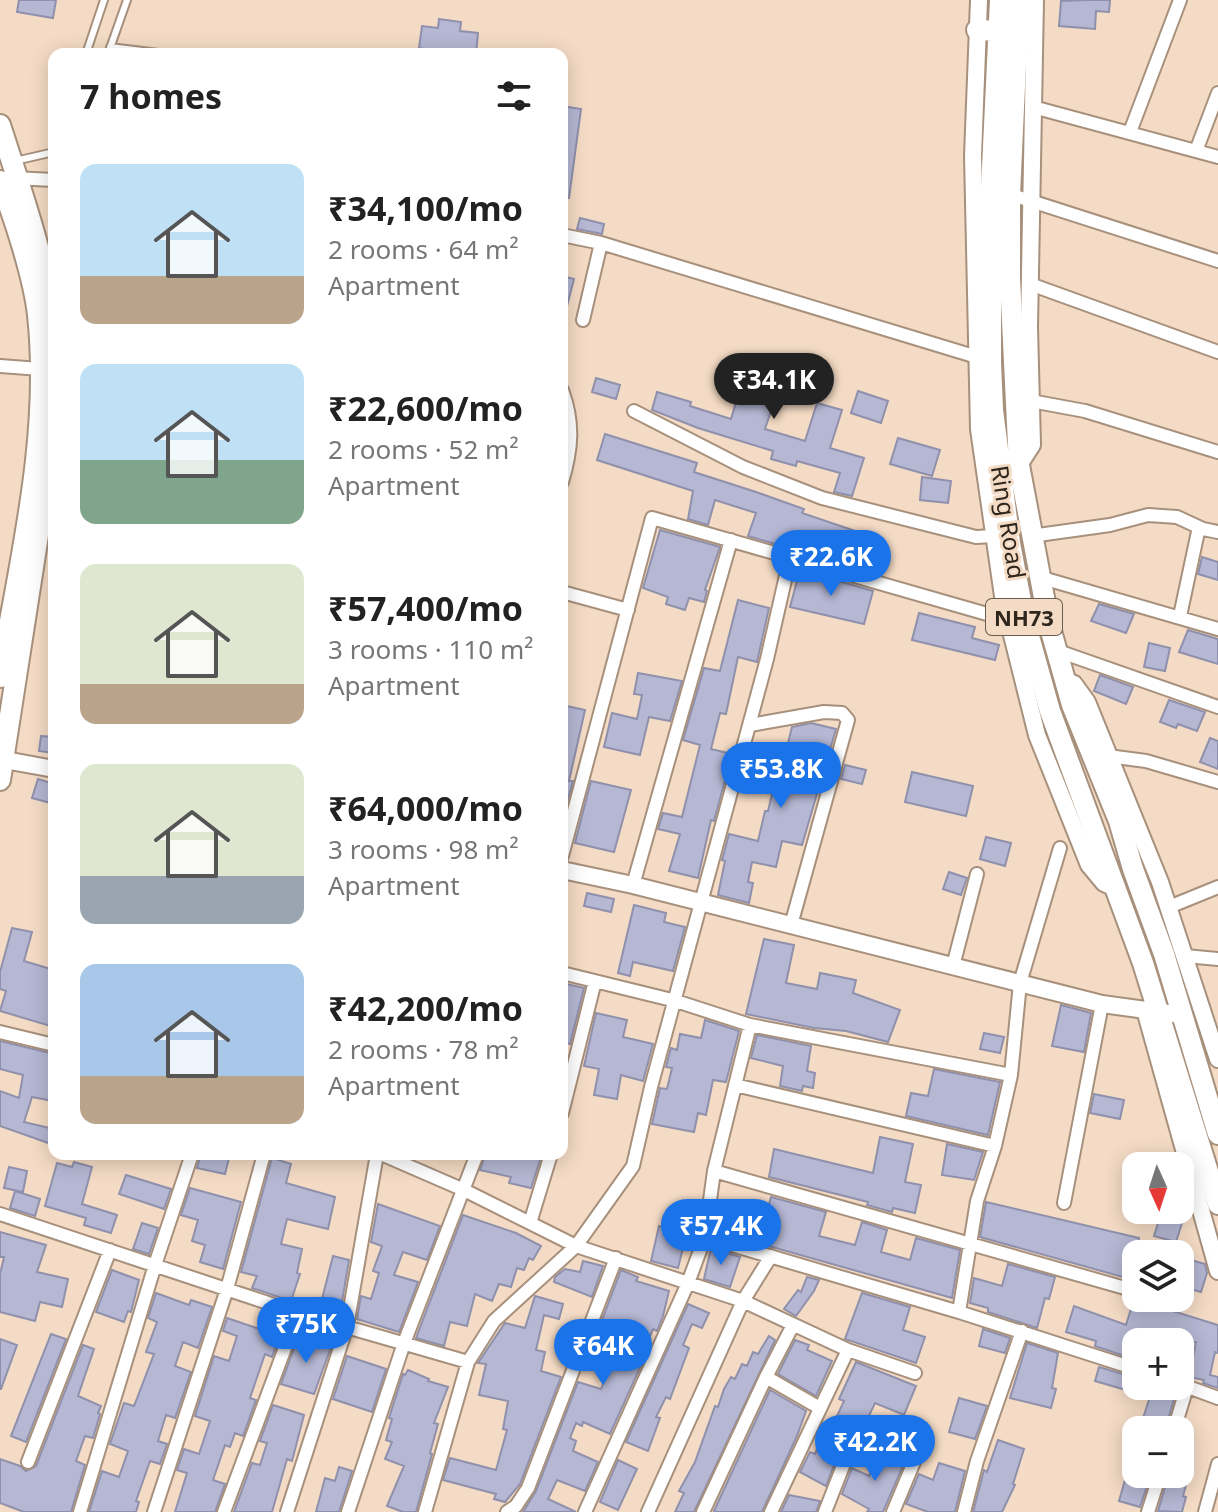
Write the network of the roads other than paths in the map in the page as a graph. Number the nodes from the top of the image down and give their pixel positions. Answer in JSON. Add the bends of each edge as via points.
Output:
{"nodes":[{"id":1,"x":104,"y":0,"type":"edge"},
{"id":2,"x":127,"y":0,"type":"edge"},
{"id":3,"x":979,"y":0,"type":"edge"},
{"id":4,"x":1000,"y":0,"type":"edge"},
{"id":5,"x":1019,"y":0,"type":"edge"},
{"id":6,"x":1035,"y":0,"type":"edge"},
{"id":7,"x":1180,"y":0,"type":"edge"},
{"id":8,"x":977,"y":30,"type":"junction"},
{"id":9,"x":999,"y":31,"type":"junction"},
{"id":10,"x":88,"y":48,"type":"edge"},
{"id":11,"x":110,"y":48,"type":"edge"},
{"id":12,"x":1218,"y":93,"type":"edge"},
{"id":13,"x":1033,"y":107,"type":"junction"},
{"id":14,"x":0,"y":125,"type":"edge"},
{"id":15,"x":1130,"y":132,"type":"junction"},
{"id":16,"x":1196,"y":151,"type":"junction"},
{"id":17,"x":48,"y":156,"type":"edge"},
{"id":18,"x":1218,"y":157,"type":"edge"},
{"id":19,"x":48,"y":180,"type":"edge"},
{"id":20,"x":6,"y":181,"type":"edge"},
{"id":21,"x":1000,"y":192,"type":"junction"},
{"id":22,"x":1031,"y":202,"type":"junction"},
{"id":23,"x":568,"y":236,"type":"edge"},
{"id":24,"x":601,"y":243,"type":"junction"},
{"id":25,"x":47,"y":259,"type":"edge"},
{"id":26,"x":1218,"y":261,"type":"edge"},
{"id":27,"x":1030,"y":284,"type":"junction"},
{"id":28,"x":583,"y":320,"type":"dead end"},
{"id":29,"x":1218,"y":352,"type":"edge"},
{"id":30,"x":977,"y":357,"type":"junction"},
{"id":31,"x":0,"y":366,"type":"edge"},
{"id":32,"x":40,"y":369,"type":"junction"},
{"id":33,"x":1031,"y":401,"type":"junction"},
{"id":34,"x":568,"y":408,"type":"edge"},
{"id":35,"x":634,"y":411,"type":"dead end"},
{"id":36,"x":1218,"y":452,"type":"edge"},
{"id":37,"x":568,"y":456,"type":"edge"},
{"id":38,"x":1019,"y":465,"type":"junction"},
{"id":39,"x":48,"y":470,"type":"edge"},
{"id":40,"x":995,"y":489,"type":"junction"},
{"id":41,"x":1199,"y":527,"type":"junction"},
{"id":42,"x":1218,"y":532,"type":"edge"},
{"id":43,"x":994,"y":536,"type":"junction"},
{"id":44,"x":1031,"y":536,"type":"junction"},
{"id":45,"x":731,"y":540,"type":"junction"},
{"id":46,"x":790,"y":558,"type":"junction"},
{"id":47,"x":1039,"y":577,"type":"junction"},
{"id":48,"x":568,"y":594,"type":"edge"},
{"id":49,"x":628,"y":610,"type":"junction"},
{"id":50,"x":1180,"y":616,"type":"junction"},
{"id":51,"x":1008,"y":620,"type":"junction"},
{"id":52,"x":1218,"y":629,"type":"edge"},
{"id":53,"x":1058,"y":651,"type":"junction"},
{"id":54,"x":0,"y":677,"type":"edge"},
{"id":55,"x":1065,"y":680,"type":"junction"},
{"id":56,"x":1218,"y":707,"type":"edge"},
{"id":57,"x":750,"y":725,"type":"junction"},
{"id":58,"x":1108,"y":756,"type":"junction"},
{"id":59,"x":1,"y":766,"type":"edge"},
{"id":60,"x":48,"y":769,"type":"edge"},
{"id":61,"x":1218,"y":782,"type":"edge"},
{"id":62,"x":568,"y":834,"type":"edge"},
{"id":63,"x":1060,"y":848,"type":"dead end"},
{"id":64,"x":1140,"y":859,"type":"junction"},
{"id":65,"x":568,"y":871,"type":"edge"},
{"id":66,"x":977,"y":874,"type":"dead end"},
{"id":67,"x":633,"y":885,"type":"junction"},
{"id":68,"x":1218,"y":887,"type":"edge"},
{"id":69,"x":1117,"y":889,"type":"junction"},
{"id":70,"x":703,"y":902,"type":"junction"},
{"id":71,"x":1169,"y":907,"type":"junction"},
{"id":72,"x":791,"y":925,"type":"junction"},
{"id":73,"x":1185,"y":956,"type":"junction"},
{"id":74,"x":1218,"y":959,"type":"edge"},
{"id":75,"x":953,"y":966,"type":"junction"},
{"id":76,"x":568,"y":974,"type":"edge"},
{"id":77,"x":595,"y":981,"type":"junction"},
{"id":78,"x":1020,"y":983,"type":"junction"},
{"id":79,"x":676,"y":1001,"type":"junction"},
{"id":80,"x":1102,"y":1004,"type":"junction"},
{"id":81,"x":1152,"y":1010,"type":"junction"},
{"id":82,"x":1182,"y":1015,"type":"junction"},
{"id":83,"x":750,"y":1025,"type":"junction"},
{"id":84,"x":0,"y":1032,"type":"edge"},
{"id":85,"x":1190,"y":1040,"type":"junction"},
{"id":86,"x":48,"y":1044,"type":"edge"},
{"id":87,"x":1216,"y":1050,"type":"edge"},
{"id":88,"x":1011,"y":1075,"type":"junction"},
{"id":89,"x":735,"y":1085,"type":"junction"},
{"id":90,"x":568,"y":1089,"type":"edge"},
{"id":91,"x":1218,"y":1134,"type":"edge"},
{"id":92,"x":995,"y":1146,"type":"junction"},
{"id":93,"x":1195,"y":1157,"type":"junction"},
{"id":94,"x":190,"y":1160,"type":"edge"},
{"id":95,"x":262,"y":1160,"type":"edge"},
{"id":96,"x":378,"y":1160,"type":"edge"},
{"id":97,"x":393,"y":1160,"type":"edge"},
{"id":98,"x":475,"y":1160,"type":"edge"},
{"id":99,"x":549,"y":1160,"type":"edge"},
{"id":100,"x":714,"y":1171,"type":"junction"},
{"id":101,"x":464,"y":1190,"type":"junction"},
{"id":102,"x":1064,"y":1203,"type":"dead end"},
{"id":103,"x":1218,"y":1204,"type":"edge"},
{"id":104,"x":0,"y":1214,"type":"edge"},
{"id":105,"x":530,"y":1223,"type":"junction"},
{"id":106,"x":705,"y":1237,"type":"junction"},
{"id":107,"x":968,"y":1244,"type":"junction"},
{"id":108,"x":576,"y":1246,"type":"junction"},
{"id":109,"x":110,"y":1250,"type":"junction"},
{"id":110,"x":771,"y":1256,"type":"junction"},
{"id":111,"x":616,"y":1258,"type":"junction"},
{"id":112,"x":155,"y":1265,"type":"junction"},
{"id":113,"x":1218,"y":1271,"type":"edge"},
{"id":114,"x":688,"y":1283,"type":"junction"},
{"id":115,"x":1122,"y":1287,"type":"edge"},
{"id":116,"x":227,"y":1289,"type":"junction"},
{"id":117,"x":743,"y":1301,"type":"junction"},
{"id":118,"x":959,"y":1312,"type":"junction"},
{"id":119,"x":298,"y":1313,"type":"junction"},
{"id":120,"x":793,"y":1325,"type":"junction"},
{"id":121,"x":347,"y":1326,"type":"junction"},
{"id":122,"x":1022,"y":1331,"type":"junction"},
{"id":123,"x":404,"y":1343,"type":"junction"},
{"id":124,"x":848,"y":1350,"type":"junction"},
{"id":125,"x":468,"y":1362,"type":"junction"},
{"id":126,"x":1122,"y":1364,"type":"edge"},
{"id":127,"x":915,"y":1373,"type":"dead end"},
{"id":128,"x":766,"y":1377,"type":"junction"},
{"id":129,"x":1194,"y":1389,"type":"edge"},
{"id":130,"x":1218,"y":1398,"type":"edge"},
{"id":131,"x":818,"y":1407,"type":"junction"},
{"id":132,"x":852,"y":1443,"type":"dead end"},
{"id":133,"x":28,"y":1462,"type":"dead end"},
{"id":134,"x":914,"y":1462,"type":"dead end"},
{"id":135,"x":1218,"y":1464,"type":"edge"},
{"id":136,"x":1156,"y":1488,"type":"edge"},
{"id":137,"x":1214,"y":1492,"type":"edge"},
{"id":138,"x":80,"y":1512,"type":"edge"},
{"id":139,"x":154,"y":1512,"type":"edge"},
{"id":140,"x":224,"y":1512,"type":"edge"},
{"id":141,"x":287,"y":1512,"type":"edge"},
{"id":142,"x":348,"y":1512,"type":"edge"},
{"id":143,"x":425,"y":1512,"type":"edge"},
{"id":144,"x":507,"y":1512,"type":"edge"},
{"id":145,"x":585,"y":1512,"type":"edge"},
{"id":146,"x":648,"y":1512,"type":"edge"},
{"id":147,"x":703,"y":1512,"type":"edge"},
{"id":148,"x":771,"y":1512,"type":"edge"},
{"id":149,"x":825,"y":1512,"type":"edge"},
{"id":150,"x":893,"y":1512,"type":"edge"},
{"id":151,"x":964,"y":1512,"type":"edge"},
{"id":152,"x":1148,"y":1512,"type":"edge"},
{"id":153,"x":1205,"y":1512,"type":"edge"}],
"edges":[{"from":1,"to":10,"type":"lane"},
{"from":2,"to":11,"type":"lane"},
{"from":3,"to":8,"type":"street"},
{"from":4,"to":9,"type":"main road","name":"Ring Road","number":"NH73"},
{"from":5,"to":21,"type":"main road","name":"Ring Road","number":"NH73"},
{"from":6,"to":13,"type":"street"},
{"from":7,"to":15,"type":"street"},
{"from":8,"to":9,"type":"main road"},
{"from":8,"to":30,"type":"street"},
{"from":9,"to":21,"type":"main road","name":"Ring Road","number":"NH73"},
{"from":12,"to":16,"type":"street"},
{"from":13,"to":15,"type":"street"},
{"from":13,"to":22,"type":"street"},
{"from":14,"to":20,"type":"main road"},
{"from":15,"to":16,"type":"street"},
{"from":16,"to":18,"type":"street"},
{"from":17,"to":20,"type":"lane"},
{"from":19,"to":20,"type":"street"},
{"from":20,"to":25,"type":"main road"},
{"from":20,"to":32,"type":"main road","via":[[38,313]]},
{"from":21,"to":22,"type":"street"},
{"from":21,"to":38,"type":"main road","name":"Ring Road","number":"NH73"},
{"from":21,"to":40,"type":"main road","name":"Ring Road","number":"NH73","via":[[992,374]]},
{"from":22,"to":26,"type":"street"},
{"from":22,"to":27,"type":"street"},
{"from":23,"to":24,"type":"street"},
{"from":24,"to":28,"type":"street"},
{"from":24,"to":30,"type":"street"},
{"from":27,"to":29,"type":"street"},
{"from":27,"to":33,"type":"street"},
{"from":30,"to":40,"type":"street","via":[[979,429]]},
{"from":31,"to":32,"type":"street"},
{"from":32,"to":54,"type":"main road","via":[[34,477]]},
{"from":33,"to":36,"type":"street","via":[[1085,411]]},
{"from":33,"to":38,"type":"street","via":[[1032,445]]},
{"from":34,"to":37,"type":"street"},
{"from":35,"to":43,"type":"street","via":[[743,467],[822,498],[976,537]]},
{"from":38,"to":44,"type":"main road","name":"Ring Road","number":"NH73"},
{"from":39,"to":59,"type":"main road"},
{"from":40,"to":43,"type":"street"},
{"from":40,"to":69,"type":"main road","name":"Ring Road","number":"NH73","via":[[1050,711]]},
{"from":41,"to":42,"type":"street"},
{"from":41,"to":44,"type":"street","via":[[1177,517],[1148,515]]},
{"from":41,"to":50,"type":"street"},
{"from":43,"to":51,"type":"street"},
{"from":44,"to":47,"type":"main road","name":"Ring Road","number":"NH73"},
{"from":45,"to":46,"type":"street"},
{"from":45,"to":49,"type":"street","via":[[652,518]]},
{"from":45,"to":67,"type":"street"},
{"from":46,"to":51,"type":"street"},
{"from":46,"to":57,"type":"street"},
{"from":47,"to":50,"type":"street"},
{"from":47,"to":53,"type":"main road","name":"Ring Road","number":"NH73"},
{"from":48,"to":49,"type":"street"},
{"from":49,"to":62,"type":"street"},
{"from":50,"to":52,"type":"street"},
{"from":51,"to":69,"type":"street","via":[[1037,735],[1089,865]]},
{"from":53,"to":55,"type":"main road","name":"Ring Road","number":"NH73"},
{"from":53,"to":56,"type":"street"},
{"from":55,"to":58,"type":"street","via":[[1087,702]]},
{"from":55,"to":64,"type":"main road","name":"Ring Road","number":"NH73","via":[[1119,821]]},
{"from":57,"to":70,"type":"street"},
{"from":57,"to":72,"type":"street","via":[[824,712],[842,713],[848,720]]},
{"from":58,"to":61,"type":"street"},
{"from":58,"to":64,"type":"street"},
{"from":59,"to":60,"type":"street"},
{"from":63,"to":78,"type":"street"},
{"from":64,"to":71,"type":"street"},
{"from":64,"to":82,"type":"main road","name":"Ring Road","number":"NH73"},
{"from":65,"to":67,"type":"street"},
{"from":66,"to":75,"type":"street"},
{"from":67,"to":70,"type":"street"},
{"from":68,"to":71,"type":"street"},
{"from":69,"to":81,"type":"main road","name":"Ring Road","number":"NH73"},
{"from":70,"to":72,"type":"street"},
{"from":70,"to":79,"type":"street"},
{"from":71,"to":73,"type":"street"},
{"from":72,"to":75,"type":"street"},
{"from":73,"to":74,"type":"street"},
{"from":73,"to":87,"type":"street"},
{"from":75,"to":78,"type":"street"},
{"from":76,"to":77,"type":"street"},
{"from":77,"to":79,"type":"street"},
{"from":77,"to":90,"type":"street"},
{"from":78,"to":80,"type":"street"},
{"from":78,"to":88,"type":"street"},
{"from":79,"to":83,"type":"street"},
{"from":79,"to":108,"type":"street","via":[[633,1166]]},
{"from":80,"to":81,"type":"street"},
{"from":80,"to":102,"type":"street"},
{"from":81,"to":82,"type":"street"},
{"from":81,"to":93,"type":"main road","name":"Ring Road","number":"NH73"},
{"from":82,"to":85,"type":"main road","name":"Ring Road","number":"NH73"},
{"from":83,"to":88,"type":"street"},
{"from":83,"to":89,"type":"street"},
{"from":84,"to":86,"type":"street"},
{"from":85,"to":87,"type":"street"},
{"from":85,"to":91,"type":"main road","name":"Ring Road","number":"NH73"},
{"from":88,"to":92,"type":"street"},
{"from":89,"to":92,"type":"street"},
{"from":89,"to":100,"type":"street"},
{"from":92,"to":107,"type":"street"},
{"from":93,"to":103,"type":"main road","name":"Ring Road","number":"NH73"},
{"from":93,"to":113,"type":"street"},
{"from":94,"to":112,"type":"street"},
{"from":95,"to":116,"type":"street"},
{"from":96,"to":121,"type":"street"},
{"from":97,"to":101,"type":"street"},
{"from":98,"to":101,"type":"street"},
{"from":99,"to":105,"type":"street"},
{"from":100,"to":106,"type":"street"},
{"from":100,"to":107,"type":"street"},
{"from":101,"to":105,"type":"street"},
{"from":101,"to":123,"type":"street"},
{"from":104,"to":109,"type":"street"},
{"from":105,"to":108,"type":"street"},
{"from":106,"to":110,"type":"street"},
{"from":106,"to":114,"type":"street"},
{"from":107,"to":115,"type":"street"},
{"from":107,"to":118,"type":"street"},
{"from":108,"to":111,"type":"street"},
{"from":108,"to":125,"type":"street","via":[[494,1321]]},
{"from":109,"to":112,"type":"street"},
{"from":109,"to":133,"type":"street"},
{"from":110,"to":117,"type":"street"},
{"from":110,"to":118,"type":"street"},
{"from":111,"to":114,"type":"street"},
{"from":111,"to":144,"type":"street","via":[[528,1488]]},
{"from":112,"to":116,"type":"street"},
{"from":112,"to":138,"type":"street"},
{"from":114,"to":117,"type":"street"},
{"from":114,"to":145,"type":"street"},
{"from":116,"to":119,"type":"street"},
{"from":116,"to":139,"type":"street"},
{"from":117,"to":120,"type":"street"},
{"from":117,"to":146,"type":"street"},
{"from":118,"to":122,"type":"street"},
{"from":119,"to":121,"type":"street"},
{"from":119,"to":140,"type":"street"},
{"from":120,"to":124,"type":"street"},
{"from":120,"to":128,"type":"street"},
{"from":121,"to":123,"type":"street"},
{"from":121,"to":141,"type":"street"},
{"from":122,"to":126,"type":"street"},
{"from":122,"to":151,"type":"street"},
{"from":123,"to":125,"type":"street"},
{"from":123,"to":142,"type":"street"},
{"from":124,"to":127,"type":"street"},
{"from":124,"to":131,"type":"street"},
{"from":125,"to":143,"type":"street"},
{"from":128,"to":131,"type":"street"},
{"from":128,"to":147,"type":"street"},
{"from":129,"to":130,"type":"street"},
{"from":131,"to":148,"type":"street"},
{"from":132,"to":149,"type":"street"},
{"from":134,"to":150,"type":"street"},
{"from":135,"to":137,"type":"street"},
{"from":136,"to":152,"type":"street"},
{"from":137,"to":153,"type":"street"}]}
